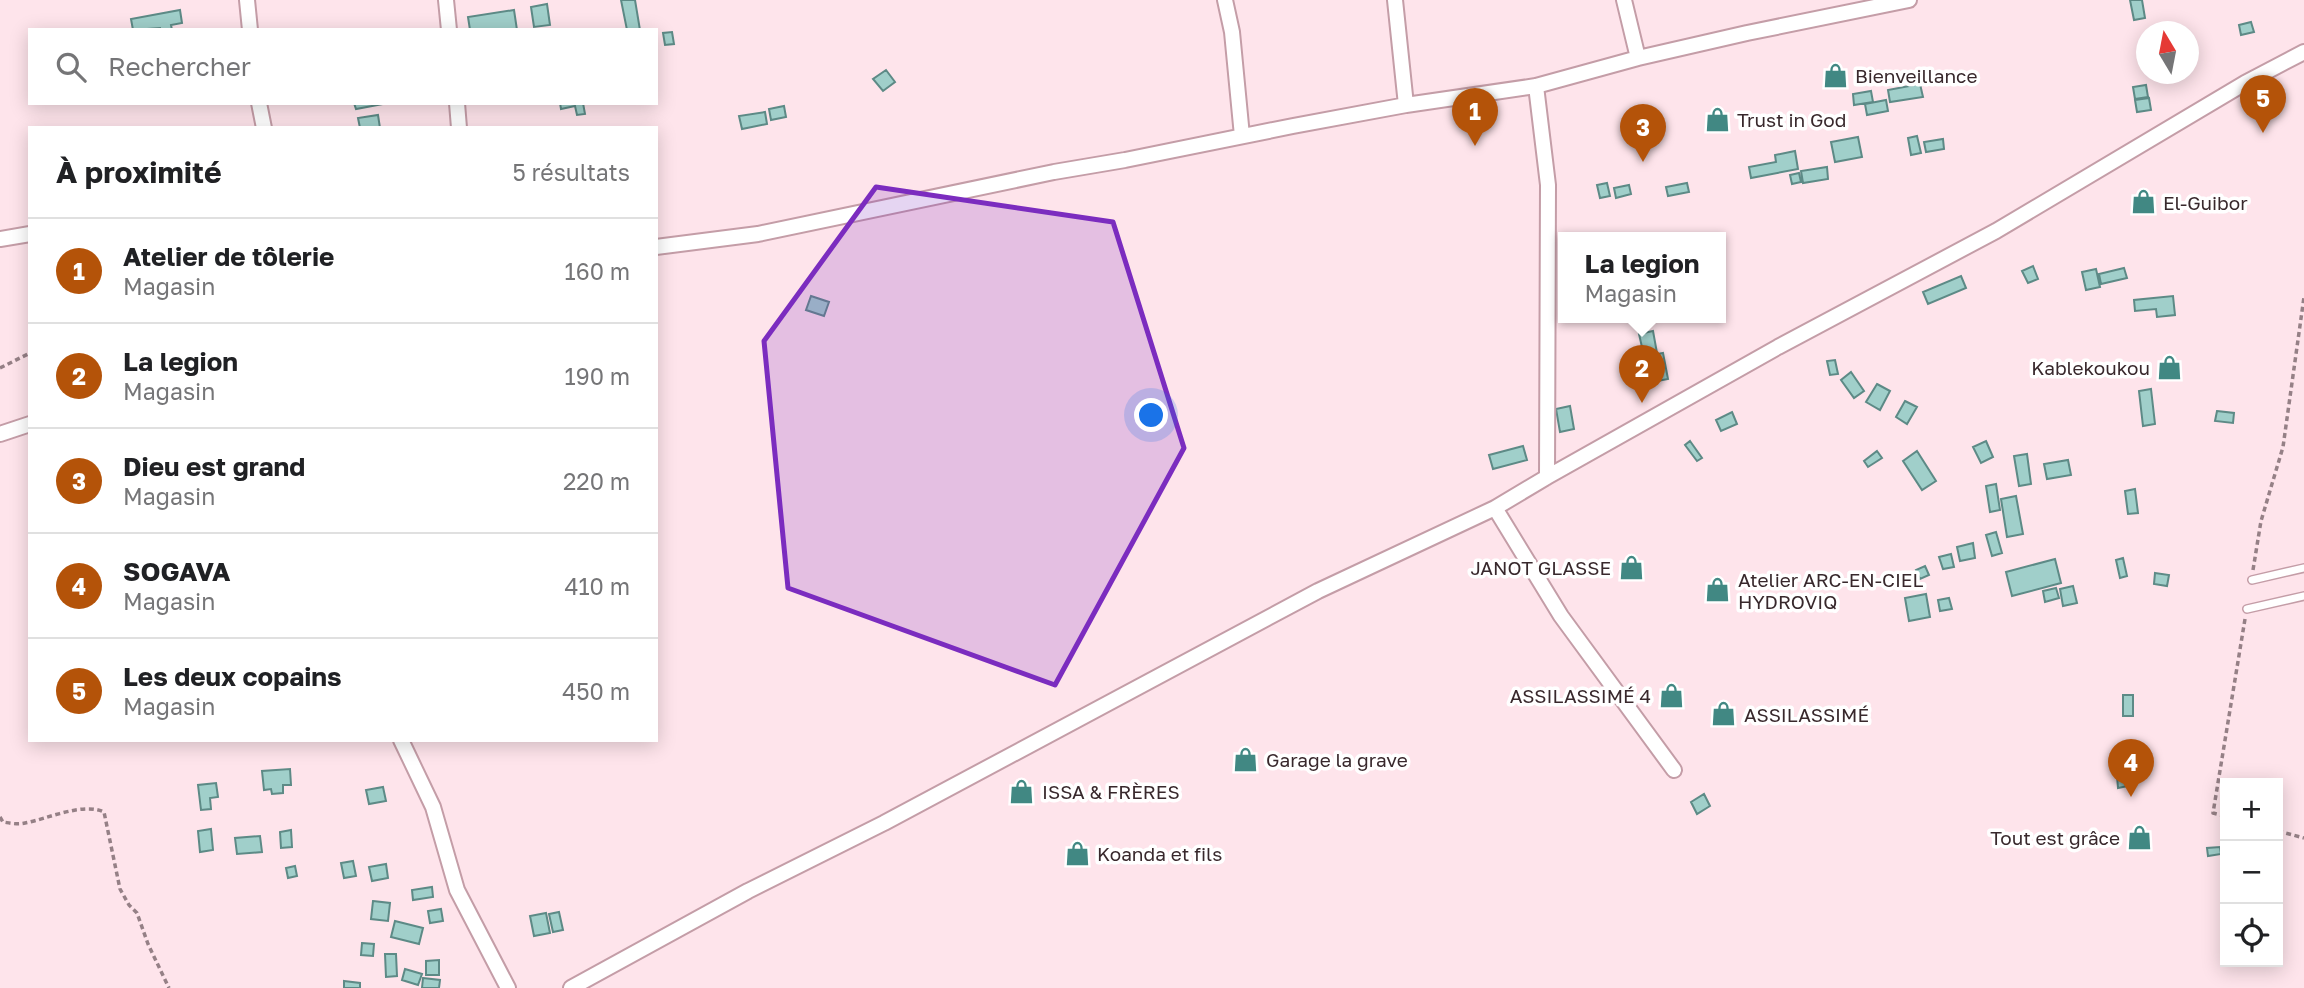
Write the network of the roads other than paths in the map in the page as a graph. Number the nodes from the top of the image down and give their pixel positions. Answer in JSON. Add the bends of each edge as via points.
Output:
{"nodes":[{"id":1,"x":247,"y":0,"type":"edge"},
{"id":2,"x":446,"y":0,"type":"edge"},
{"id":3,"x":1225,"y":0,"type":"edge"},
{"id":4,"x":1395,"y":0,"type":"edge"},
{"id":5,"x":1624,"y":0,"type":"edge"},
{"id":6,"x":1909,"y":0,"type":"edge"},
{"id":7,"x":250,"y":28,"type":"edge"},
{"id":8,"x":450,"y":28,"type":"edge"},
{"id":9,"x":2304,"y":52,"type":"edge"},
{"id":10,"x":1638,"y":58,"type":"junction"},
{"id":11,"x":1536,"y":86,"type":"junction"},
{"id":12,"x":259,"y":105,"type":"edge"},
{"id":13,"x":457,"y":105,"type":"edge"},
{"id":14,"x":1406,"y":106,"type":"junction"},
{"id":15,"x":264,"y":126,"type":"edge"},
{"id":16,"x":459,"y":126,"type":"edge"},
{"id":17,"x":1242,"y":136,"type":"junction"},
{"id":18,"x":28,"y":234,"type":"edge"},
{"id":19,"x":0,"y":239,"type":"edge"},
{"id":20,"x":658,"y":247,"type":"edge"},
{"id":21,"x":28,"y":425,"type":"edge"},
{"id":22,"x":0,"y":433,"type":"edge"},
{"id":23,"x":1547,"y":477,"type":"junction"},
{"id":24,"x":1495,"y":508,"type":"junction"},
{"id":25,"x":2304,"y":568,"type":"edge"},
{"id":26,"x":2252,"y":580,"type":"road end"},
{"id":27,"x":2304,"y":596,"type":"edge"},
{"id":28,"x":2247,"y":609,"type":"road end"},
{"id":29,"x":402,"y":742,"type":"edge"},
{"id":30,"x":1674,"y":770,"type":"dead end"},
{"id":31,"x":508,"y":988,"type":"edge"},
{"id":32,"x":571,"y":988,"type":"edge"}],
"edges":[{"from":1,"to":7,"type":"street"},
{"from":2,"to":8,"type":"street"},
{"from":3,"to":17,"type":"street"},
{"from":4,"to":14,"type":"street"},
{"from":5,"to":10,"type":"street"},
{"from":6,"to":10,"type":"street"},
{"from":9,"to":23,"type":"street","via":[[1996,231]]},
{"from":10,"to":11,"type":"street"},
{"from":11,"to":14,"type":"street"},
{"from":11,"to":23,"type":"street","via":[[1548,185]]},
{"from":12,"to":15,"type":"street"},
{"from":13,"to":16,"type":"street"},
{"from":14,"to":17,"type":"street"},
{"from":17,"to":20,"type":"street","via":[[758,234]]},
{"from":18,"to":19,"type":"street"},
{"from":21,"to":22,"type":"street"},
{"from":23,"to":24,"type":"street"},
{"from":24,"to":30,"type":"street","via":[[1561,616]]},
{"from":24,"to":32,"type":"street","via":[[1318,591]]},
{"from":25,"to":26,"type":"lane"},
{"from":27,"to":28,"type":"lane"},
{"from":29,"to":31,"type":"street","via":[[433,807],[457,891]]}]}
